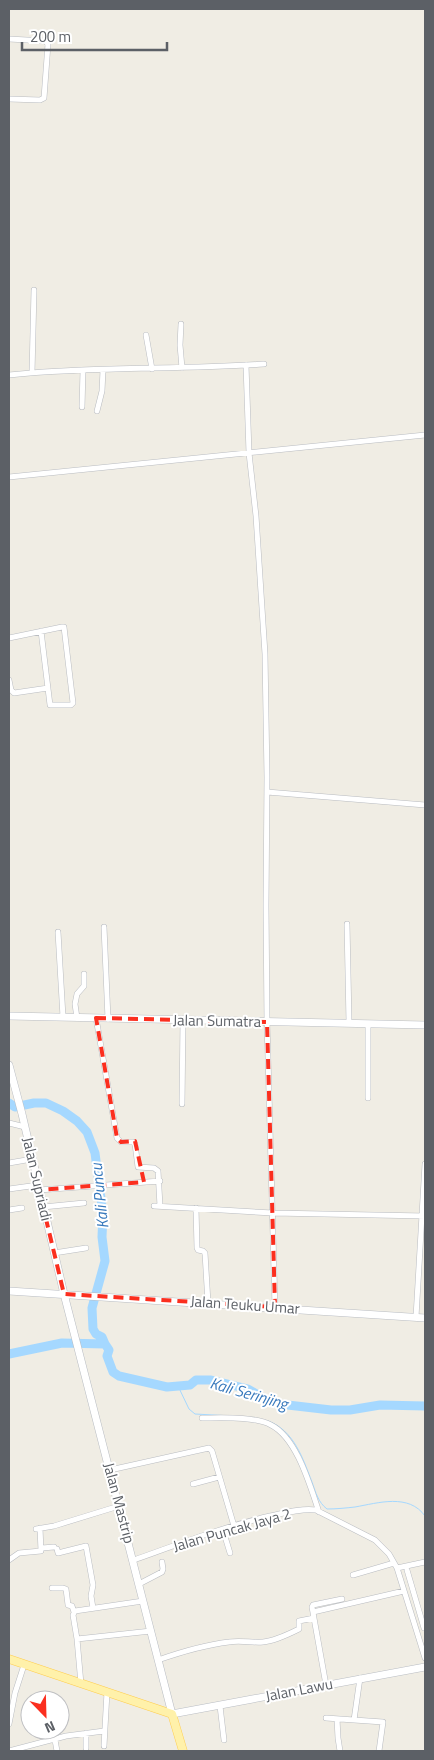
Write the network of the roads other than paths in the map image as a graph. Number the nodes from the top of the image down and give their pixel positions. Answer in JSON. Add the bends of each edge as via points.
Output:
{"nodes":[{"id":1,"x":9,"y":39,"type":"edge"},
{"id":2,"x":9,"y":99,"type":"edge"},
{"id":3,"x":34,"y":290,"type":"dead end"},
{"id":4,"x":181,"y":324,"type":"dead end"},
{"id":5,"x":146,"y":335,"type":"dead end"},
{"id":6,"x":264,"y":364,"type":"dead end"},
{"id":7,"x":246,"y":365,"type":"junction"},
{"id":8,"x":182,"y":368,"type":"junction"},
{"id":9,"x":152,"y":369,"type":"junction"},
{"id":10,"x":83,"y":370,"type":"junction"},
{"id":11,"x":103,"y":370,"type":"junction"},
{"id":12,"x":32,"y":373,"type":"junction"},
{"id":13,"x":9,"y":375,"type":"edge"},
{"id":14,"x":82,"y":407,"type":"dead end"},
{"id":15,"x":97,"y":410,"type":"dead end"},
{"id":16,"x":425,"y":435,"type":"edge"},
{"id":17,"x":248,"y":453,"type":"junction"},
{"id":18,"x":9,"y":477,"type":"edge"},
{"id":19,"x":41,"y":631,"type":"junction"},
{"id":20,"x":9,"y":638,"type":"edge"},
{"id":21,"x":9,"y":680,"type":"edge"},
{"id":22,"x":48,"y":688,"type":"junction"},
{"id":23,"x":267,"y":792,"type":"junction"},
{"id":24,"x":425,"y":805,"type":"edge"},
{"id":25,"x":347,"y":924,"type":"dead end"},
{"id":26,"x":104,"y":927,"type":"dead end"},
{"id":27,"x":58,"y":932,"type":"dead end"},
{"id":28,"x":84,"y":974,"type":"dead end"},
{"id":29,"x":9,"y":1016,"type":"edge"},
{"id":30,"x":63,"y":1017,"type":"junction"},
{"id":31,"x":77,"y":1018,"type":"junction"},
{"id":32,"x":96,"y":1018,"type":"junction"},
{"id":33,"x":108,"y":1019,"type":"junction"},
{"id":34,"x":183,"y":1020,"type":"junction"},
{"id":35,"x":267,"y":1022,"type":"junction"},
{"id":36,"x":350,"y":1022,"type":"junction"},
{"id":37,"x":368,"y":1024,"type":"junction"},
{"id":38,"x":425,"y":1025,"type":"edge"},
{"id":39,"x":9,"y":1065,"type":"edge"},
{"id":40,"x":368,"y":1098,"type":"dead end"},
{"id":41,"x":182,"y":1104,"type":"dead end"},
{"id":42,"x":9,"y":1123,"type":"edge"},
{"id":43,"x":25,"y":1127,"type":"junction"},
{"id":44,"x":32,"y":1159,"type":"junction"},
{"id":45,"x":9,"y":1163,"type":"edge"},
{"id":46,"x":425,"y":1164,"type":"edge"},
{"id":47,"x":160,"y":1181,"type":"junction"},
{"id":48,"x":38,"y":1188,"type":"junction"},
{"id":49,"x":9,"y":1189,"type":"edge"},
{"id":50,"x":84,"y":1203,"type":"dead end"},
{"id":51,"x":42,"y":1207,"type":"junction"},
{"id":52,"x":22,"y":1208,"type":"dead end"},
{"id":53,"x":196,"y":1208,"type":"junction"},
{"id":54,"x":9,"y":1210,"type":"edge"},
{"id":55,"x":273,"y":1213,"type":"junction"},
{"id":56,"x":424,"y":1216,"type":"edge"},
{"id":57,"x":86,"y":1248,"type":"dead end"},
{"id":58,"x":54,"y":1253,"type":"junction"},
{"id":59,"x":9,"y":1291,"type":"edge"},
{"id":60,"x":64,"y":1294,"type":"junction"},
{"id":61,"x":208,"y":1303,"type":"junction"},
{"id":62,"x":275,"y":1307,"type":"junction"},
{"id":63,"x":416,"y":1317,"type":"junction"},
{"id":64,"x":425,"y":1318,"type":"edge"},
{"id":65,"x":202,"y":1418,"type":"dead end"},
{"id":66,"x":110,"y":1470,"type":"junction"},
{"id":67,"x":220,"y":1477,"type":"junction"},
{"id":68,"x":194,"y":1484,"type":"dead end"},
{"id":69,"x":120,"y":1506,"type":"junction"},
{"id":70,"x":319,"y":1512,"type":"junction"},
{"id":71,"x":234,"y":1526,"type":"junction"},
{"id":72,"x":223,"y":1530,"type":"junction"},
{"id":73,"x":42,"y":1548,"type":"junction"},
{"id":74,"x":230,"y":1553,"type":"dead end"},
{"id":75,"x":9,"y":1560,"type":"edge"},
{"id":76,"x":134,"y":1560,"type":"junction"},
{"id":77,"x":162,"y":1562,"type":"dead end"},
{"id":78,"x":425,"y":1562,"type":"edge"},
{"id":79,"x":398,"y":1566,"type":"junction"},
{"id":80,"x":407,"y":1570,"type":"dead end"},
{"id":81,"x":353,"y":1575,"type":"dead end"},
{"id":82,"x":139,"y":1584,"type":"junction"},
{"id":83,"x":52,"y":1588,"type":"dead end"},
{"id":84,"x":404,"y":1591,"type":"junction"},
{"id":85,"x":342,"y":1599,"type":"dead end"},
{"id":86,"x":143,"y":1601,"type":"junction"},
{"id":87,"x":425,"y":1607,"type":"edge"},
{"id":88,"x":93,"y":1608,"type":"junction"},
{"id":89,"x":415,"y":1610,"type":"junction"},
{"id":90,"x":74,"y":1612,"type":"junction"},
{"id":91,"x":313,"y":1615,"type":"junction"},
{"id":92,"x":424,"y":1628,"type":"dead end"},
{"id":93,"x":150,"y":1631,"type":"junction"},
{"id":94,"x":77,"y":1639,"type":"junction"},
{"id":95,"x":425,"y":1658,"type":"edge"},
{"id":96,"x":9,"y":1659,"type":"edge"},
{"id":97,"x":158,"y":1660,"type":"junction"},
{"id":98,"x":24,"y":1665,"type":"junction"},
{"id":99,"x":425,"y":1667,"type":"edge"},
{"id":100,"x":360,"y":1678,"type":"junction"},
{"id":101,"x":81,"y":1684,"type":"junction"},
{"id":102,"x":326,"y":1685,"type":"junction"},
{"id":103,"x":107,"y":1692,"type":"junction"},
{"id":104,"x":220,"y":1706,"type":"junction"},
{"id":105,"x":154,"y":1708,"type":"junction"},
{"id":106,"x":172,"y":1714,"type":"junction"},
{"id":107,"x":326,"y":1718,"type":"dead end"},
{"id":108,"x":337,"y":1719,"type":"junction"},
{"id":109,"x":354,"y":1720,"type":"junction"},
{"id":110,"x":9,"y":1724,"type":"edge"},
{"id":111,"x":104,"y":1731,"type":"junction"},
{"id":112,"x":178,"y":1731,"type":"junction"},
{"id":113,"x":86,"y":1734,"type":"junction"},
{"id":114,"x":70,"y":1737,"type":"edge"},
{"id":115,"x":54,"y":1740,"type":"joint"},
{"id":116,"x":224,"y":1740,"type":"dead end"},
{"id":117,"x":104,"y":1746,"type":"dead end"},
{"id":118,"x":86,"y":1748,"type":"dead end"},
{"id":119,"x":9,"y":1751,"type":"edge"},
{"id":120,"x":57,"y":1751,"type":"edge"},
{"id":121,"x":183,"y":1751,"type":"edge"},
{"id":122,"x":340,"y":1751,"type":"edge"},
{"id":123,"x":379,"y":1751,"type":"edge"}],
"edges":[{"from":1,"to":2,"type":"street","via":[[48,44],[44,98]]},
{"from":3,"to":12,"type":"street"},
{"from":4,"to":8,"type":"street"},
{"from":5,"to":9,"type":"street"},
{"from":6,"to":7,"type":"street"},
{"from":7,"to":8,"type":"street"},
{"from":7,"to":17,"type":"street"},
{"from":8,"to":9,"type":"street"},
{"from":9,"to":11,"type":"street"},
{"from":10,"to":11,"type":"street"},
{"from":10,"to":12,"type":"street"},
{"from":10,"to":14,"type":"street"},
{"from":11,"to":15,"type":"street"},
{"from":12,"to":13,"type":"street"},
{"from":16,"to":17,"type":"street"},
{"from":17,"to":18,"type":"street"},
{"from":17,"to":23,"type":"street","via":[[264,628]]},
{"from":19,"to":20,"type":"street"},
{"from":19,"to":22,"type":"street"},
{"from":19,"to":22,"type":"street","via":[[65,629],[72,704],[50,705]]},
{"from":21,"to":22,"type":"street","via":[[14,693]]},
{"from":23,"to":24,"type":"street"},
{"from":23,"to":35,"type":"street"},
{"from":25,"to":36,"type":"street"},
{"from":26,"to":33,"type":"street"},
{"from":27,"to":30,"type":"street"},
{"from":28,"to":31,"type":"street","via":[[84,986],[77,994],[75,1004]]},
{"from":29,"to":30,"type":"main road","name":"Jalan Sumatra"},
{"from":30,"to":31,"type":"main road","name":"Jalan Sumatra"},
{"from":31,"to":32,"type":"main road","name":"Jalan Sumatra"},
{"from":32,"to":33,"type":"main road","name":"Jalan Sumatra"},
{"from":32,"to":47,"type":"street","via":[[117,1138],[121,1142],[135,1144],[138,1167],[157,1169]]},
{"from":33,"to":34,"type":"main road","name":"Jalan Sumatra"},
{"from":34,"to":35,"type":"main road","name":"Jalan Sumatra"},
{"from":34,"to":41,"type":"street"},
{"from":35,"to":36,"type":"main road","name":"Jalan Sumatra"},
{"from":35,"to":55,"type":"street"},
{"from":36,"to":37,"type":"main road","name":"Jalan Sumatra"},
{"from":37,"to":38,"type":"main road","name":"Jalan Sumatra"},
{"from":37,"to":40,"type":"street"},
{"from":39,"to":43,"type":"main road","name":"Jalan Supriadi"},
{"from":42,"to":43,"type":"street"},
{"from":43,"to":44,"type":"main road","name":"Jalan Supriadi"},
{"from":44,"to":45,"type":"street"},
{"from":44,"to":48,"type":"main road","name":"Jalan Supriadi"},
{"from":46,"to":56,"type":"street"},
{"from":47,"to":48,"type":"street"},
{"from":47,"to":53,"type":"street","via":[[157,1206]]},
{"from":48,"to":49,"type":"street"},
{"from":48,"to":51,"type":"main road","name":"Jalan Supriadi"},
{"from":50,"to":51,"type":"street"},
{"from":51,"to":58,"type":"main road","name":"Jalan Supriadi"},
{"from":52,"to":54,"type":"street"},
{"from":53,"to":55,"type":"street"},
{"from":53,"to":61,"type":"street","via":[[197,1248],[204,1253]]},
{"from":55,"to":56,"type":"street"},
{"from":55,"to":62,"type":"street"},
{"from":56,"to":63,"type":"street"},
{"from":57,"to":58,"type":"street"},
{"from":58,"to":60,"type":"main road","name":"Jalan Supriadi"},
{"from":59,"to":60,"type":"main road","name":"Jalan Teuku Umar"},
{"from":60,"to":61,"type":"main road","name":"Jalan Teuku Umar"},
{"from":60,"to":66,"type":"main road","name":"Jalan Mastrip"},
{"from":61,"to":62,"type":"main road","name":"Jalan Teuku Umar"},
{"from":62,"to":63,"type":"main road","name":"Jalan Teuku Umar"},
{"from":63,"to":64,"type":"main road","name":"Jalan Teuku Umar"},
{"from":65,"to":70,"type":"street","via":[[246,1420],[277,1429],[294,1449]]},
{"from":66,"to":67,"type":"street","via":[[209,1448]]},
{"from":66,"to":69,"type":"main road","name":"Jalan Mastrip"},
{"from":67,"to":68,"type":"street"},
{"from":67,"to":71,"type":"street"},
{"from":69,"to":73,"type":"street","via":[[38,1529]]},
{"from":69,"to":76,"type":"main road","name":"Jalan Mastrip"},
{"from":70,"to":71,"type":"street","name":"Jalan Puncak Jaya 2","via":[[282,1513]]},
{"from":70,"to":79,"type":"street","name":"Jalan Puncak Jaya 2","via":[[375,1540]]},
{"from":71,"to":72,"type":"street","name":"Jalan Puncak Jaya 2"},
{"from":72,"to":74,"type":"street"},
{"from":72,"to":76,"type":"street","name":"Jalan Puncak Jaya 2"},
{"from":73,"to":75,"type":"street"},
{"from":73,"to":88,"type":"street","via":[[55,1548],[58,1553],[86,1546],[93,1585]]},
{"from":76,"to":82,"type":"main road","name":"Jalan Mastrip"},
{"from":77,"to":82,"type":"street","via":[[162,1572]]},
{"from":78,"to":79,"type":"street"},
{"from":79,"to":81,"type":"street"},
{"from":79,"to":84,"type":"street","name":"Jalan Puncak Jaya 2"},
{"from":80,"to":89,"type":"street"},
{"from":82,"to":86,"type":"main road","name":"Jalan Mastrip"},
{"from":83,"to":90,"type":"street","via":[[66,1589],[67,1603]]},
{"from":84,"to":89,"type":"street","name":"Jalan Puncak Jaya 2"},
{"from":84,"to":91,"type":"street"},
{"from":85,"to":91,"type":"street","via":[[314,1605]]},
{"from":86,"to":88,"type":"street"},
{"from":86,"to":93,"type":"main road","name":"Jalan Mastrip"},
{"from":87,"to":89,"type":"street"},
{"from":88,"to":90,"type":"street"},
{"from":89,"to":92,"type":"street"},
{"from":89,"to":95,"type":"street","name":"Jalan Puncak Jaya 2"},
{"from":90,"to":94,"type":"street"},
{"from":91,"to":97,"type":"street","via":[[299,1622],[300,1629],[269,1641],[225,1642]]},
{"from":91,"to":102,"type":"street"},
{"from":93,"to":94,"type":"street"},
{"from":93,"to":97,"type":"main road","name":"Jalan Mastrip"},
{"from":94,"to":101,"type":"street"},
{"from":96,"to":98,"type":"main road"},
{"from":97,"to":106,"type":"main road","name":"Jalan Mastrip"},
{"from":98,"to":101,"type":"main road"},
{"from":98,"to":110,"type":"street"},
{"from":99,"to":100,"type":"main road","name":"Jalan Lawu"},
{"from":100,"to":102,"type":"main road","name":"Jalan Lawu"},
{"from":100,"to":109,"type":"street"},
{"from":101,"to":103,"type":"main road"},
{"from":102,"to":104,"type":"main road","name":"Jalan Lawu"},
{"from":103,"to":105,"type":"main road"},
{"from":103,"to":111,"type":"street"},
{"from":104,"to":106,"type":"main road","name":"Jalan Lawu"},
{"from":104,"to":116,"type":"street"},
{"from":105,"to":106,"type":"main road"},
{"from":105,"to":112,"type":"main road"},
{"from":106,"to":112,"type":"main road"},
{"from":107,"to":108,"type":"street"},
{"from":108,"to":109,"type":"street"},
{"from":108,"to":122,"type":"street"},
{"from":109,"to":123,"type":"street","via":[[383,1722]]},
{"from":111,"to":113,"type":"street"},
{"from":111,"to":117,"type":"street"},
{"from":112,"to":121,"type":"main road"},
{"from":113,"to":114,"type":"street"},
{"from":113,"to":118,"type":"street"},
{"from":115,"to":119,"type":"street"},
{"from":115,"to":120,"type":"street"}]}
